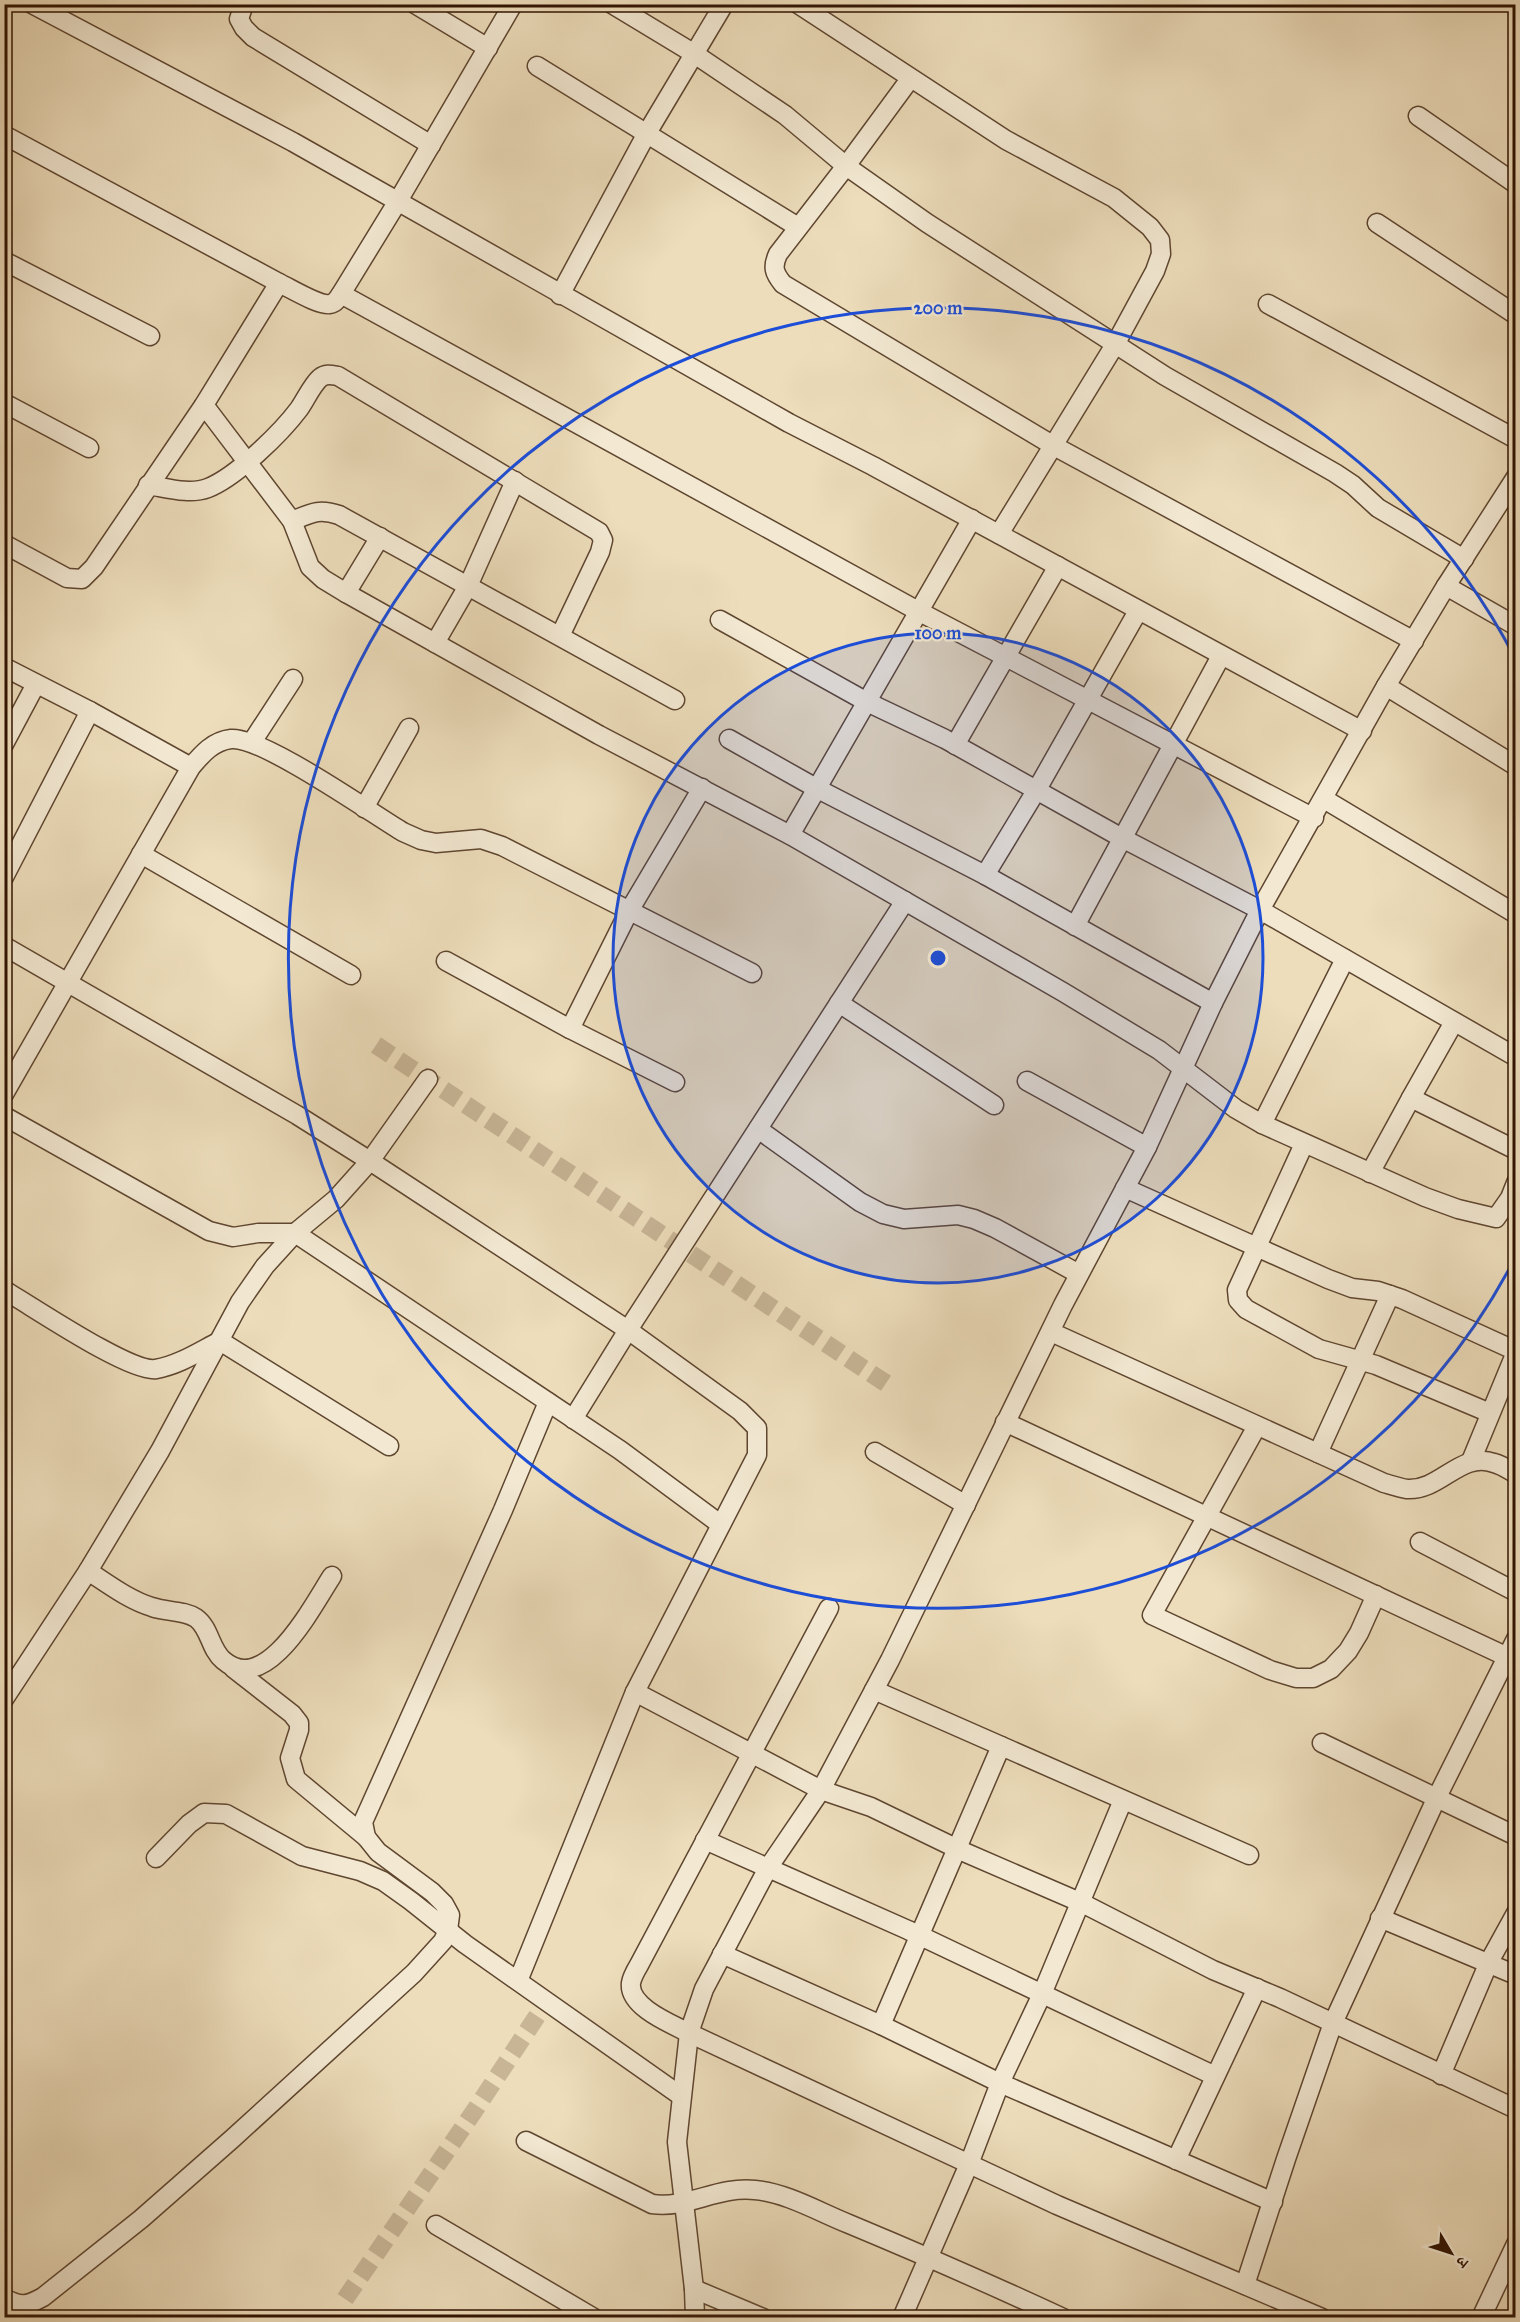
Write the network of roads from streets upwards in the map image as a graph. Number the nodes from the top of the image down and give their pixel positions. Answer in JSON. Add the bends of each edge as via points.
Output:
{"nodes":[{"id":1,"x":32,"y":4,"type":"edge"},
{"id":2,"x":244,"y":4,"type":"edge"},
{"id":3,"x":415,"y":4,"type":"edge"},
{"id":4,"x":513,"y":4,"type":"edge"},
{"id":5,"x":612,"y":4,"type":"edge"},
{"id":6,"x":724,"y":4,"type":"edge"},
{"id":7,"x":798,"y":4,"type":"edge"},
{"id":8,"x":488,"y":48,"type":"junction"},
{"id":9,"x":693,"y":52,"type":"junction"},
{"id":10,"x":537,"y":66,"type":"dead end"},
{"id":11,"x":910,"y":79,"type":"junction"},
{"id":12,"x":1418,"y":116,"type":"dead end"},
{"id":13,"x":647,"y":133,"type":"junction"},
{"id":14,"x":4,"y":135,"type":"edge"},
{"id":15,"x":431,"y":145,"type":"junction"},
{"id":16,"x":846,"y":166,"type":"junction"},
{"id":17,"x":1515,"y":184,"type":"edge"},
{"id":18,"x":398,"y":201,"type":"junction"},
{"id":19,"x":1377,"y":224,"type":"dead end"},
{"id":20,"x":798,"y":227,"type":"junction"},
{"id":21,"x":4,"y":261,"type":"edge"},
{"id":22,"x":279,"y":282,"type":"junction"},
{"id":23,"x":341,"y":294,"type":"junction"},
{"id":24,"x":560,"y":295,"type":"junction"},
{"id":25,"x":1268,"y":304,"type":"dead end"},
{"id":26,"x":1515,"y":315,"type":"edge"},
{"id":27,"x":150,"y":336,"type":"dead end"},
{"id":28,"x":1116,"y":343,"type":"junction"},
{"id":29,"x":4,"y":403,"type":"edge"},
{"id":30,"x":204,"y":405,"type":"junction"},
{"id":31,"x":1515,"y":439,"type":"edge"},
{"id":32,"x":1054,"y":446,"type":"junction"},
{"id":33,"x":89,"y":448,"type":"dead end"},
{"id":34,"x":247,"y":461,"type":"junction"},
{"id":35,"x":1515,"y":477,"type":"edge"},
{"id":36,"x":515,"y":482,"type":"junction"},
{"id":37,"x":148,"y":485,"type":"junction"},
{"id":38,"x":1510,"y":498,"type":"edge"},
{"id":39,"x":972,"y":519,"type":"junction"},
{"id":40,"x":292,"y":521,"type":"junction"},
{"id":41,"x":999,"y":534,"type":"junction"},
{"id":42,"x":380,"y":537,"type":"junction"},
{"id":43,"x":4,"y":544,"type":"edge"},
{"id":44,"x":1464,"y":559,"type":"junction"},
{"id":45,"x":1058,"y":566,"type":"junction"},
{"id":46,"x":468,"y":586,"type":"junction"},
{"id":47,"x":1446,"y":586,"type":"junction"},
{"id":48,"x":346,"y":593,"type":"junction"},
{"id":49,"x":918,"y":611,"type":"junction"},
{"id":50,"x":1138,"y":611,"type":"junction"},
{"id":51,"x":720,"y":620,"type":"dead end"},
{"id":52,"x":1515,"y":626,"type":"edge"},
{"id":53,"x":560,"y":636,"type":"junction"},
{"id":54,"x":1414,"y":641,"type":"junction"},
{"id":55,"x":435,"y":644,"type":"junction"},
{"id":56,"x":1221,"y":656,"type":"junction"},
{"id":57,"x":1006,"y":657,"type":"junction"},
{"id":58,"x":4,"y":668,"type":"edge"},
{"id":59,"x":293,"y":679,"type":"dead end"},
{"id":60,"x":36,"y":684,"type":"junction"},
{"id":61,"x":1386,"y":687,"type":"junction"},
{"id":62,"x":675,"y":700,"type":"dead end"},
{"id":63,"x":1086,"y":700,"type":"junction"},
{"id":64,"x":867,"y":702,"type":"junction"},
{"id":65,"x":90,"y":711,"type":"junction"},
{"id":66,"x":408,"y":728,"type":"dead end"},
{"id":67,"x":1362,"y":730,"type":"junction"},
{"id":68,"x":729,"y":738,"type":"dead end"},
{"id":69,"x":6,"y":739,"type":"edge"},
{"id":70,"x":252,"y":742,"type":"junction"},
{"id":71,"x":956,"y":745,"type":"junction"},
{"id":72,"x":1173,"y":745,"type":"junction"},
{"id":73,"x":1515,"y":766,"type":"edge"},
{"id":74,"x":190,"y":767,"type":"junction"},
{"id":75,"x":702,"y":788,"type":"junction"},
{"id":76,"x":816,"y":788,"type":"junction"},
{"id":77,"x":1036,"y":791,"type":"junction"},
{"id":78,"x":1323,"y":799,"type":"junction"},
{"id":79,"x":364,"y":808,"type":"junction"},
{"id":80,"x":1314,"y":818,"type":"junction"},
{"id":81,"x":790,"y":835,"type":"junction"},
{"id":82,"x":1122,"y":838,"type":"junction"},
{"id":83,"x":141,"y":854,"type":"junction"},
{"id":84,"x":986,"y":875,"type":"junction"},
{"id":85,"x":4,"y":877,"type":"edge"},
{"id":86,"x":905,"y":901,"type":"junction"},
{"id":87,"x":1512,"y":905,"type":"edge"},
{"id":88,"x":1260,"y":910,"type":"junction"},
{"id":89,"x":629,"y":911,"type":"junction"},
{"id":90,"x":1075,"y":926,"type":"junction"},
{"id":91,"x":4,"y":946,"type":"edge"},
{"id":92,"x":1345,"y":959,"type":"junction"},
{"id":93,"x":446,"y":961,"type":"dead end"},
{"id":94,"x":752,"y":973,"type":"dead end"},
{"id":95,"x":351,"y":975,"type":"dead end"},
{"id":96,"x":69,"y":983,"type":"junction"},
{"id":97,"x":839,"y":1003,"type":"junction"},
{"id":98,"x":1213,"y":1003,"type":"junction"},
{"id":99,"x":1454,"y":1022,"type":"junction"},
{"id":100,"x":570,"y":1029,"type":"junction"},
{"id":101,"x":1515,"y":1057,"type":"edge"},
{"id":102,"x":1183,"y":1066,"type":"junction"},
{"id":103,"x":428,"y":1079,"type":"dead end"},
{"id":104,"x":1027,"y":1081,"type":"dead end"},
{"id":105,"x":675,"y":1083,"type":"dead end"},
{"id":106,"x":4,"y":1094,"type":"edge"},
{"id":107,"x":1411,"y":1098,"type":"junction"},
{"id":108,"x":994,"y":1105,"type":"dead end"},
{"id":109,"x":4,"y":1116,"type":"edge"},
{"id":110,"x":1262,"y":1124,"type":"junction"},
{"id":111,"x":758,"y":1129,"type":"junction"},
{"id":112,"x":1304,"y":1144,"type":"junction"},
{"id":113,"x":1148,"y":1147,"type":"junction"},
{"id":114,"x":1515,"y":1150,"type":"edge"},
{"id":115,"x":370,"y":1161,"type":"junction"},
{"id":116,"x":1370,"y":1173,"type":"junction"},
{"id":117,"x":1515,"y":1183,"type":"edge"},
{"id":118,"x":1125,"y":1188,"type":"junction"},
{"id":119,"x":295,"y":1233,"type":"junction"},
{"id":120,"x":1256,"y":1247,"type":"junction"},
{"id":121,"x":1079,"y":1274,"type":"junction"},
{"id":122,"x":4,"y":1290,"type":"edge"},
{"id":123,"x":1390,"y":1295,"type":"junction"},
{"id":124,"x":628,"y":1330,"type":"junction"},
{"id":125,"x":1051,"y":1332,"type":"junction"},
{"id":126,"x":220,"y":1341,"type":"junction"},
{"id":127,"x":1515,"y":1351,"type":"edge"},
{"id":128,"x":1360,"y":1361,"type":"junction"},
{"id":129,"x":548,"y":1402,"type":"junction"},
{"id":130,"x":1490,"y":1413,"type":"junction"},
{"id":131,"x":573,"y":1419,"type":"junction"},
{"id":132,"x":1005,"y":1422,"type":"junction"},
{"id":133,"x":1257,"y":1426,"type":"junction"},
{"id":134,"x":389,"y":1446,"type":"dead end"},
{"id":135,"x":875,"y":1452,"type":"dead end"},
{"id":136,"x":1318,"y":1453,"type":"junction"},
{"id":137,"x":1471,"y":1461,"type":"junction"},
{"id":138,"x":1515,"y":1474,"type":"edge"},
{"id":139,"x":966,"y":1505,"type":"junction"},
{"id":140,"x":1207,"y":1516,"type":"junction"},
{"id":141,"x":720,"y":1524,"type":"junction"},
{"id":142,"x":1420,"y":1542,"type":"dead end"},
{"id":143,"x":88,"y":1571,"type":"junction"},
{"id":144,"x":332,"y":1576,"type":"dead end"},
{"id":145,"x":1515,"y":1592,"type":"edge"},
{"id":146,"x":1376,"y":1595,"type":"junction"},
{"id":147,"x":829,"y":1608,"type":"dead end"},
{"id":148,"x":1515,"y":1639,"type":"edge"},
{"id":149,"x":1511,"y":1659,"type":"edge"},
{"id":150,"x":233,"y":1668,"type":"junction"},
{"id":151,"x":874,"y":1690,"type":"junction"},
{"id":152,"x":635,"y":1692,"type":"junction"},
{"id":153,"x":4,"y":1699,"type":"edge"},
{"id":154,"x":1322,"y":1743,"type":"dead end"},
{"id":155,"x":1000,"y":1746,"type":"junction"},
{"id":156,"x":752,"y":1753,"type":"junction"},
{"id":157,"x":821,"y":1790,"type":"junction"},
{"id":158,"x":1437,"y":1797,"type":"junction"},
{"id":159,"x":1123,"y":1800,"type":"junction"},
{"id":160,"x":1515,"y":1836,"type":"edge"},
{"id":161,"x":366,"y":1837,"type":"junction"},
{"id":162,"x":705,"y":1840,"type":"junction"},
{"id":163,"x":957,"y":1848,"type":"junction"},
{"id":164,"x":1249,"y":1855,"type":"dead end"},
{"id":165,"x":156,"y":1858,"type":"dead end"},
{"id":166,"x":768,"y":1868,"type":"junction"},
{"id":167,"x":1082,"y":1903,"type":"junction"},
{"id":168,"x":1515,"y":1913,"type":"edge"},
{"id":169,"x":1380,"y":1918,"type":"junction"},
{"id":170,"x":448,"y":1930,"type":"junction"},
{"id":171,"x":919,"y":1935,"type":"junction"},
{"id":172,"x":722,"y":1953,"type":"junction"},
{"id":173,"x":1489,"y":1962,"type":"junction"},
{"id":174,"x":1515,"y":1975,"type":"edge"},
{"id":175,"x":518,"y":1981,"type":"junction"},
{"id":176,"x":1257,"y":1988,"type":"junction"},
{"id":177,"x":1042,"y":1994,"type":"junction"},
{"id":178,"x":1333,"y":2023,"type":"junction"},
{"id":179,"x":881,"y":2025,"type":"junction"},
{"id":180,"x":689,"y":2034,"type":"junction"},
{"id":181,"x":1441,"y":2075,"type":"junction"},
{"id":182,"x":1215,"y":2076,"type":"junction"},
{"id":183,"x":1000,"y":2083,"type":"junction"},
{"id":184,"x":681,"y":2096,"type":"junction"},
{"id":185,"x":1515,"y":2109,"type":"edge"},
{"id":186,"x":526,"y":2141,"type":"dead end"},
{"id":187,"x":1176,"y":2160,"type":"junction"},
{"id":188,"x":969,"y":2164,"type":"junction"},
{"id":189,"x":1273,"y":2202,"type":"junction"},
{"id":190,"x":683,"y":2204,"type":"junction"},
{"id":191,"x":436,"y":2225,"type":"dead end"},
{"id":192,"x":1515,"y":2244,"type":"edge"},
{"id":193,"x":927,"y":2256,"type":"junction"},
{"id":194,"x":1245,"y":2285,"type":"junction"},
{"id":195,"x":694,"y":2289,"type":"junction"},
{"id":196,"x":4,"y":2298,"type":"edge"},
{"id":197,"x":1053,"y":2315,"type":"edge"},
{"id":198,"x":594,"y":2318,"type":"edge"},
{"id":199,"x":695,"y":2318,"type":"edge"},
{"id":200,"x":763,"y":2318,"type":"edge"},
{"id":201,"x":902,"y":2318,"type":"edge"},
{"id":202,"x":1322,"y":2318,"type":"edge"},
{"id":203,"x":1481,"y":2318,"type":"edge"}],
"edges":[{"from":1,"to":18,"type":"street"},
{"from":2,"to":15,"type":"street","via":[[239,19],[253,37]]},
{"from":3,"to":8,"type":"street"},
{"from":4,"to":8,"type":"street"},
{"from":5,"to":9,"type":"street"},
{"from":6,"to":9,"type":"street"},
{"from":7,"to":11,"type":"street"},
{"from":8,"to":15,"type":"street"},
{"from":9,"to":13,"type":"street"},
{"from":9,"to":16,"type":"street","via":[[785,115]]},
{"from":10,"to":13,"type":"street"},
{"from":11,"to":16,"type":"street"},
{"from":11,"to":28,"type":"street","via":[[1006,140],[1114,198],[1150,227],[1160,240],[1161,254]]},
{"from":12,"to":17,"type":"street"},
{"from":13,"to":20,"type":"street"},
{"from":13,"to":24,"type":"street"},
{"from":14,"to":22,"type":"street"},
{"from":15,"to":18,"type":"street"},
{"from":16,"to":20,"type":"street"},
{"from":16,"to":28,"type":"street","via":[[927,223]]},
{"from":18,"to":23,"type":"street"},
{"from":18,"to":24,"type":"street"},
{"from":19,"to":26,"type":"street"},
{"from":20,"to":32,"type":"street","via":[[773,264],[783,284]]},
{"from":21,"to":27,"type":"street"},
{"from":22,"to":23,"type":"street","via":[[322,303],[336,302]]},
{"from":22,"to":30,"type":"street"},
{"from":23,"to":49,"type":"street"},
{"from":24,"to":39,"type":"street","via":[[789,423]]},
{"from":25,"to":31,"type":"street"},
{"from":28,"to":32,"type":"street"},
{"from":28,"to":44,"type":"street","via":[[1165,376],[1335,473],[1378,508]]},
{"from":29,"to":33,"type":"street"},
{"from":30,"to":34,"type":"street"},
{"from":30,"to":37,"type":"street"},
{"from":32,"to":41,"type":"street"},
{"from":32,"to":54,"type":"street"},
{"from":34,"to":36,"type":"street","via":[[277,434],[320,378],[327,375],[338,376]]},
{"from":34,"to":37,"type":"street","via":[[219,482],[195,491]]},
{"from":34,"to":40,"type":"street"},
{"from":35,"to":38,"type":"street"},
{"from":36,"to":46,"type":"street"},
{"from":36,"to":53,"type":"street","via":[[591,525],[603,540]]},
{"from":37,"to":43,"type":"street","via":[[82,579],[66,578]]},
{"from":38,"to":44,"type":"street"},
{"from":39,"to":41,"type":"street"},
{"from":39,"to":49,"type":"street"},
{"from":40,"to":42,"type":"street","via":[[326,510]]},
{"from":40,"to":48,"type":"street","via":[[310,567]]},
{"from":41,"to":45,"type":"street"},
{"from":42,"to":46,"type":"street"},
{"from":42,"to":48,"type":"street"},
{"from":44,"to":47,"type":"street"},
{"from":45,"to":50,"type":"street"},
{"from":45,"to":57,"type":"street"},
{"from":46,"to":53,"type":"street"},
{"from":46,"to":55,"type":"street"},
{"from":47,"to":52,"type":"street"},
{"from":47,"to":54,"type":"street"},
{"from":48,"to":55,"type":"street"},
{"from":49,"to":57,"type":"street"},
{"from":49,"to":64,"type":"street"},
{"from":50,"to":56,"type":"street"},
{"from":50,"to":63,"type":"street"},
{"from":51,"to":64,"type":"street"},
{"from":53,"to":62,"type":"street"},
{"from":54,"to":61,"type":"street"},
{"from":55,"to":75,"type":"street"},
{"from":56,"to":67,"type":"street"},
{"from":56,"to":72,"type":"street"},
{"from":57,"to":63,"type":"street"},
{"from":57,"to":71,"type":"street"},
{"from":58,"to":60,"type":"street"},
{"from":59,"to":70,"type":"street"},
{"from":60,"to":65,"type":"street"},
{"from":60,"to":69,"type":"street"},
{"from":61,"to":67,"type":"street"},
{"from":61,"to":73,"type":"street"},
{"from":63,"to":72,"type":"street"},
{"from":63,"to":77,"type":"street"},
{"from":64,"to":71,"type":"street"},
{"from":64,"to":76,"type":"street"},
{"from":65,"to":74,"type":"street"},
{"from":65,"to":85,"type":"street"},
{"from":66,"to":79,"type":"street"},
{"from":67,"to":78,"type":"street"},
{"from":68,"to":76,"type":"street"},
{"from":70,"to":74,"type":"street","via":[[220,741]]},
{"from":70,"to":79,"type":"street"},
{"from":71,"to":77,"type":"street"},
{"from":72,"to":80,"type":"street"},
{"from":72,"to":82,"type":"street"},
{"from":74,"to":83,"type":"street"},
{"from":75,"to":81,"type":"street"},
{"from":75,"to":89,"type":"street"},
{"from":76,"to":81,"type":"street"},
{"from":76,"to":84,"type":"street"},
{"from":77,"to":82,"type":"street"},
{"from":77,"to":84,"type":"street"},
{"from":78,"to":80,"type":"street"},
{"from":78,"to":87,"type":"street"},
{"from":79,"to":89,"type":"street","via":[[421,840],[436,843],[481,839],[502,846]]},
{"from":80,"to":88,"type":"street"},
{"from":81,"to":86,"type":"street"},
{"from":82,"to":88,"type":"street"},
{"from":82,"to":90,"type":"street"},
{"from":83,"to":95,"type":"street"},
{"from":83,"to":96,"type":"street"},
{"from":84,"to":90,"type":"street"},
{"from":86,"to":97,"type":"street"},
{"from":86,"to":102,"type":"street"},
{"from":88,"to":92,"type":"street"},
{"from":88,"to":98,"type":"street"},
{"from":89,"to":94,"type":"street"},
{"from":89,"to":100,"type":"street"},
{"from":90,"to":98,"type":"street"},
{"from":91,"to":96,"type":"street"},
{"from":92,"to":99,"type":"street"},
{"from":92,"to":110,"type":"street"},
{"from":93,"to":100,"type":"street"},
{"from":96,"to":106,"type":"street"},
{"from":96,"to":115,"type":"street"},
{"from":97,"to":108,"type":"street"},
{"from":97,"to":111,"type":"street"},
{"from":98,"to":102,"type":"street"},
{"from":99,"to":101,"type":"street"},
{"from":99,"to":107,"type":"street"},
{"from":100,"to":105,"type":"street"},
{"from":102,"to":110,"type":"street","via":[[1236,1109]]},
{"from":102,"to":113,"type":"street"},
{"from":103,"to":115,"type":"street"},
{"from":104,"to":113,"type":"street"},
{"from":107,"to":114,"type":"street"},
{"from":107,"to":116,"type":"street"},
{"from":109,"to":119,"type":"street","via":[[209,1232],[233,1237]]},
{"from":110,"to":112,"type":"street"},
{"from":111,"to":121,"type":"street","via":[[860,1202],[883,1214],[904,1220],[958,1215],[974,1219]]},
{"from":111,"to":124,"type":"street"},
{"from":112,"to":116,"type":"street"},
{"from":112,"to":120,"type":"street"},
{"from":113,"to":118,"type":"street"},
{"from":115,"to":119,"type":"street","via":[[336,1199]]},
{"from":115,"to":124,"type":"street"},
{"from":116,"to":117,"type":"street","via":[[1458,1209],[1496,1218]]},
{"from":118,"to":120,"type":"street"},
{"from":118,"to":121,"type":"street"},
{"from":119,"to":126,"type":"street","via":[[265,1266]]},
{"from":119,"to":129,"type":"street"},
{"from":120,"to":123,"type":"street","via":[[1352,1288]]},
{"from":120,"to":128,"type":"street","via":[[1237,1290],[1238,1300],[1246,1309],[1319,1349]]},
{"from":121,"to":125,"type":"street"},
{"from":122,"to":126,"type":"street","via":[[139,1366],[154,1369],[174,1364]]},
{"from":123,"to":127,"type":"street"},
{"from":123,"to":128,"type":"street"},
{"from":124,"to":131,"type":"street"},
{"from":124,"to":141,"type":"street","via":[[740,1411],[757,1428],[757,1455]]},
{"from":125,"to":132,"type":"street"},
{"from":125,"to":133,"type":"street"},
{"from":126,"to":134,"type":"street"},
{"from":126,"to":143,"type":"street"},
{"from":127,"to":130,"type":"street"},
{"from":128,"to":130,"type":"street"},
{"from":128,"to":136,"type":"street"},
{"from":129,"to":131,"type":"street"},
{"from":129,"to":161,"type":"street","via":[[363,1822]]},
{"from":130,"to":137,"type":"street"},
{"from":131,"to":141,"type":"street"},
{"from":132,"to":139,"type":"street"},
{"from":132,"to":140,"type":"street"},
{"from":133,"to":136,"type":"street"},
{"from":133,"to":140,"type":"street"},
{"from":135,"to":139,"type":"street"},
{"from":136,"to":137,"type":"street","via":[[1384,1483],[1408,1489],[1430,1485]]},
{"from":137,"to":138,"type":"street","via":[[1495,1463]]},
{"from":139,"to":151,"type":"street"},
{"from":140,"to":146,"type":"street"},
{"from":140,"to":146,"type":"street","via":[[1152,1615],[1270,1670],[1296,1678],[1313,1678],[1331,1669],[1348,1651]]},
{"from":141,"to":152,"type":"street"},
{"from":142,"to":145,"type":"street"},
{"from":143,"to":150,"type":"street","via":[[150,1607],[199,1619],[213,1650]]},
{"from":143,"to":153,"type":"street"},
{"from":144,"to":150,"type":"street","via":[[280,1651],[258,1666]]},
{"from":146,"to":149,"type":"street"},
{"from":147,"to":156,"type":"street"},
{"from":148,"to":149,"type":"street"},
{"from":149,"to":158,"type":"street"},
{"from":150,"to":161,"type":"street","via":[[299,1723],[290,1758],[296,1779]]},
{"from":151,"to":155,"type":"street"},
{"from":151,"to":157,"type":"street"},
{"from":152,"to":156,"type":"street"},
{"from":152,"to":175,"type":"street"},
{"from":154,"to":158,"type":"street"},
{"from":155,"to":159,"type":"street"},
{"from":155,"to":163,"type":"street"},
{"from":156,"to":157,"type":"street"},
{"from":156,"to":162,"type":"street"},
{"from":157,"to":163,"type":"street","via":[[871,1807]]},
{"from":157,"to":166,"type":"street"},
{"from":158,"to":160,"type":"street"},
{"from":158,"to":169,"type":"street"},
{"from":159,"to":164,"type":"street"},
{"from":159,"to":167,"type":"street"},
{"from":161,"to":170,"type":"street","via":[[378,1852],[444,1904],[450,1916]]},
{"from":162,"to":166,"type":"street"},
{"from":162,"to":180,"type":"street","via":[[631,1983],[634,1995],[646,2010]]},
{"from":163,"to":167,"type":"street"},
{"from":163,"to":171,"type":"street"},
{"from":165,"to":170,"type":"street","via":[[204,1813],[226,1814],[302,1856],[360,1870],[383,1881]]},
{"from":166,"to":171,"type":"street"},
{"from":166,"to":172,"type":"street"},
{"from":167,"to":176,"type":"street","via":[[1213,1970]]},
{"from":167,"to":177,"type":"street"},
{"from":168,"to":173,"type":"street"},
{"from":169,"to":173,"type":"street"},
{"from":169,"to":178,"type":"street"},
{"from":170,"to":175,"type":"street"},
{"from":170,"to":196,"type":"street","via":[[435,1952],[414,1973],[141,2219],[43,2297],[29,2305]]},
{"from":171,"to":177,"type":"street"},
{"from":171,"to":179,"type":"street"},
{"from":172,"to":179,"type":"street"},
{"from":172,"to":180,"type":"street","via":[[704,1989]]},
{"from":173,"to":174,"type":"street"},
{"from":173,"to":181,"type":"street"},
{"from":175,"to":184,"type":"street"},
{"from":176,"to":178,"type":"street"},
{"from":176,"to":182,"type":"street"},
{"from":177,"to":182,"type":"street"},
{"from":177,"to":183,"type":"street"},
{"from":178,"to":181,"type":"street"},
{"from":178,"to":189,"type":"street"},
{"from":179,"to":183,"type":"street"},
{"from":180,"to":184,"type":"street"},
{"from":180,"to":188,"type":"street"},
{"from":181,"to":185,"type":"street"},
{"from":182,"to":187,"type":"street"},
{"from":183,"to":187,"type":"street"},
{"from":183,"to":188,"type":"street"},
{"from":184,"to":190,"type":"street","via":[[677,2142]]},
{"from":186,"to":190,"type":"street","via":[[652,2204]]},
{"from":187,"to":189,"type":"street"},
{"from":188,"to":193,"type":"street"},
{"from":188,"to":194,"type":"street"},
{"from":189,"to":194,"type":"street"},
{"from":190,"to":193,"type":"street","via":[[706,2194],[755,2190],[788,2198]]},
{"from":190,"to":195,"type":"street"},
{"from":191,"to":198,"type":"street"},
{"from":192,"to":203,"type":"street"},
{"from":193,"to":197,"type":"street"},
{"from":193,"to":201,"type":"street"},
{"from":194,"to":202,"type":"street"},
{"from":195,"to":199,"type":"street"},
{"from":195,"to":200,"type":"street"}]}
